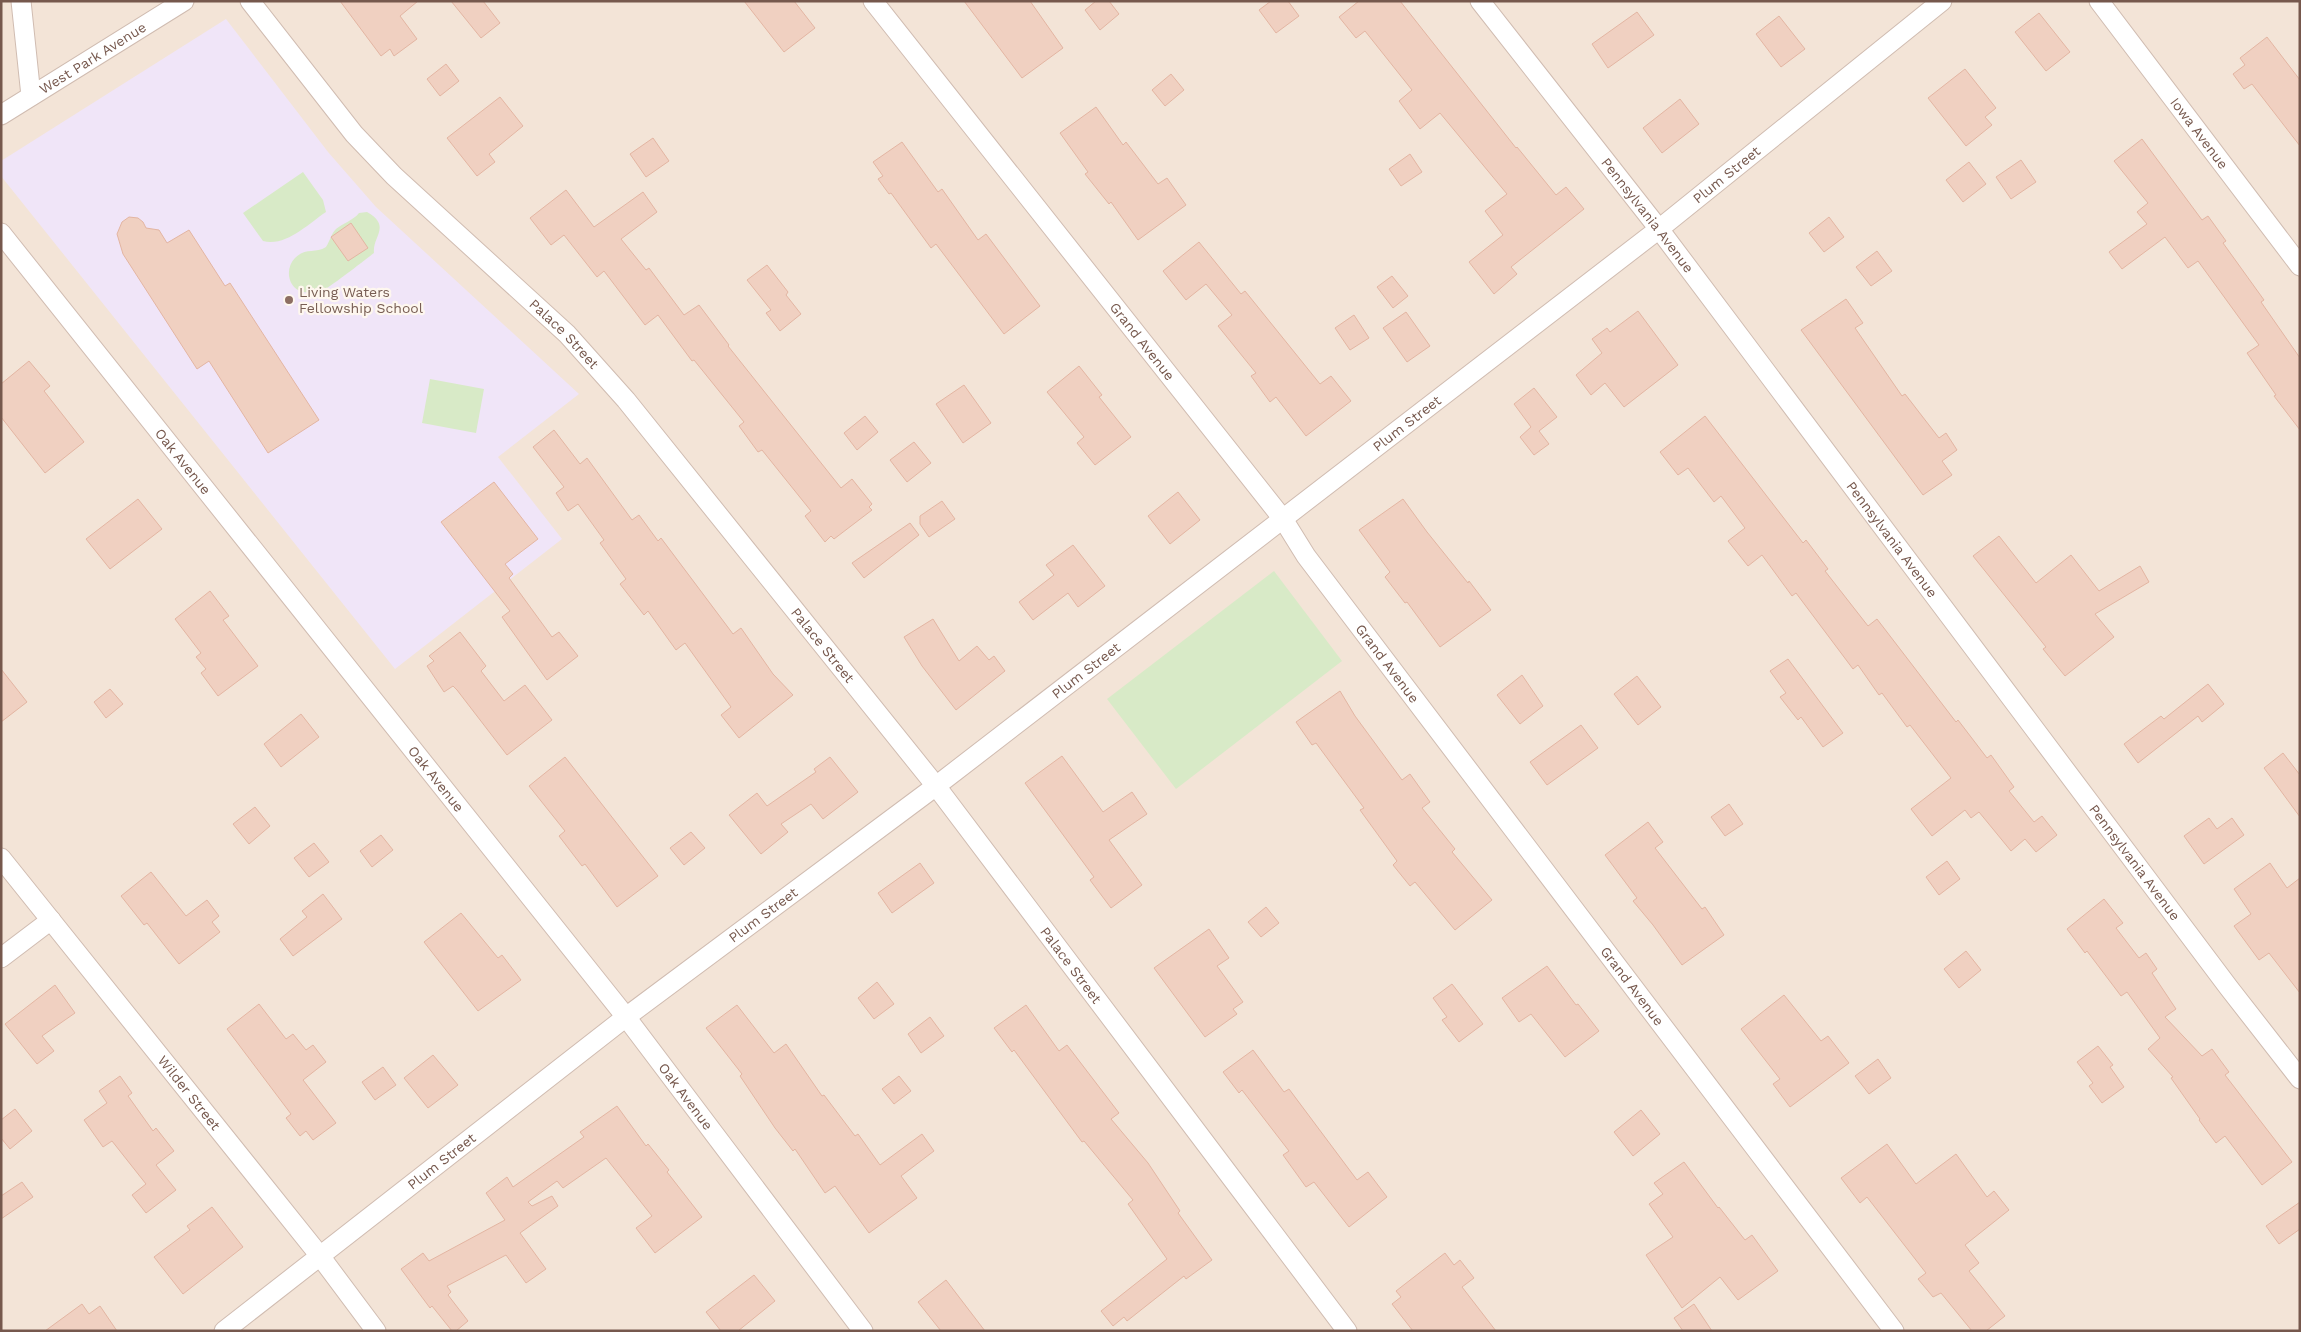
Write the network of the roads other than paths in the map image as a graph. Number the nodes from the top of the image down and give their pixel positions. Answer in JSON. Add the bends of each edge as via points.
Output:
{"nodes":[{"id":1,"x":21,"y":1,"type":"edge"},
{"id":2,"x":184,"y":1,"type":"edge"},
{"id":3,"x":250,"y":1,"type":"edge"},
{"id":4,"x":873,"y":1,"type":"edge"},
{"id":5,"x":1480,"y":1,"type":"edge"},
{"id":6,"x":1942,"y":1,"type":"edge"},
{"id":7,"x":2099,"y":1,"type":"edge"},
{"id":8,"x":31,"y":96,"type":"junction"},
{"id":9,"x":1,"y":115,"type":"edge"},
{"id":10,"x":1659,"y":229,"type":"junction"},
{"id":11,"x":1,"y":233,"type":"edge"},
{"id":12,"x":2300,"y":266,"type":"edge"},
{"id":13,"x":1283,"y":519,"type":"junction"},
{"id":14,"x":936,"y":786,"type":"junction"},
{"id":15,"x":1,"y":858,"type":"edge"},
{"id":16,"x":51,"y":920,"type":"junction"},
{"id":17,"x":1,"y":958,"type":"edge"},
{"id":18,"x":626,"y":1017,"type":"junction"},
{"id":19,"x":2300,"y":1079,"type":"edge"},
{"id":20,"x":320,"y":1256,"type":"junction"},
{"id":21,"x":224,"y":1331,"type":"edge"},
{"id":22,"x":376,"y":1331,"type":"edge"},
{"id":23,"x":863,"y":1331,"type":"edge"},
{"id":24,"x":1347,"y":1331,"type":"edge"},
{"id":25,"x":1894,"y":1331,"type":"edge"}],
"edges":[{"from":1,"to":8,"type":"street"},
{"from":2,"to":8,"type":"street","name":"West Park Avenue"},
{"from":3,"to":14,"type":"street","name":"Palace Street","via":[[354,134],[394,176],[566,334],[626,400]]},
{"from":4,"to":13,"type":"street","name":"Grand Avenue"},
{"from":5,"to":10,"type":"street","name":"Pennsylvania Avenue"},
{"from":6,"to":10,"type":"street","name":"Plum Street"},
{"from":7,"to":12,"type":"street","name":"Iowa Avenue"},
{"from":8,"to":9,"type":"street","name":"West Park Avenue"},
{"from":10,"to":13,"type":"street","name":"Plum Street"},
{"from":10,"to":19,"type":"street","name":"Pennsylvania Avenue"},
{"from":11,"to":18,"type":"street","name":"Oak Avenue"},
{"from":13,"to":14,"type":"street","name":"Plum Street"},
{"from":13,"to":25,"type":"street","name":"Grand Avenue","via":[[1306,556]]},
{"from":14,"to":18,"type":"street","name":"Plum Street"},
{"from":14,"to":24,"type":"street","name":"Palace Street"},
{"from":15,"to":16,"type":"street","name":"Wilder Street"},
{"from":16,"to":17,"type":"street"},
{"from":16,"to":20,"type":"street","name":"Wilder Street"},
{"from":18,"to":20,"type":"street","name":"Plum Street"},
{"from":18,"to":23,"type":"street","name":"Oak Avenue"},
{"from":20,"to":21,"type":"street","name":"Plum Street"},
{"from":20,"to":22,"type":"street","name":"Wilder Street"}]}
